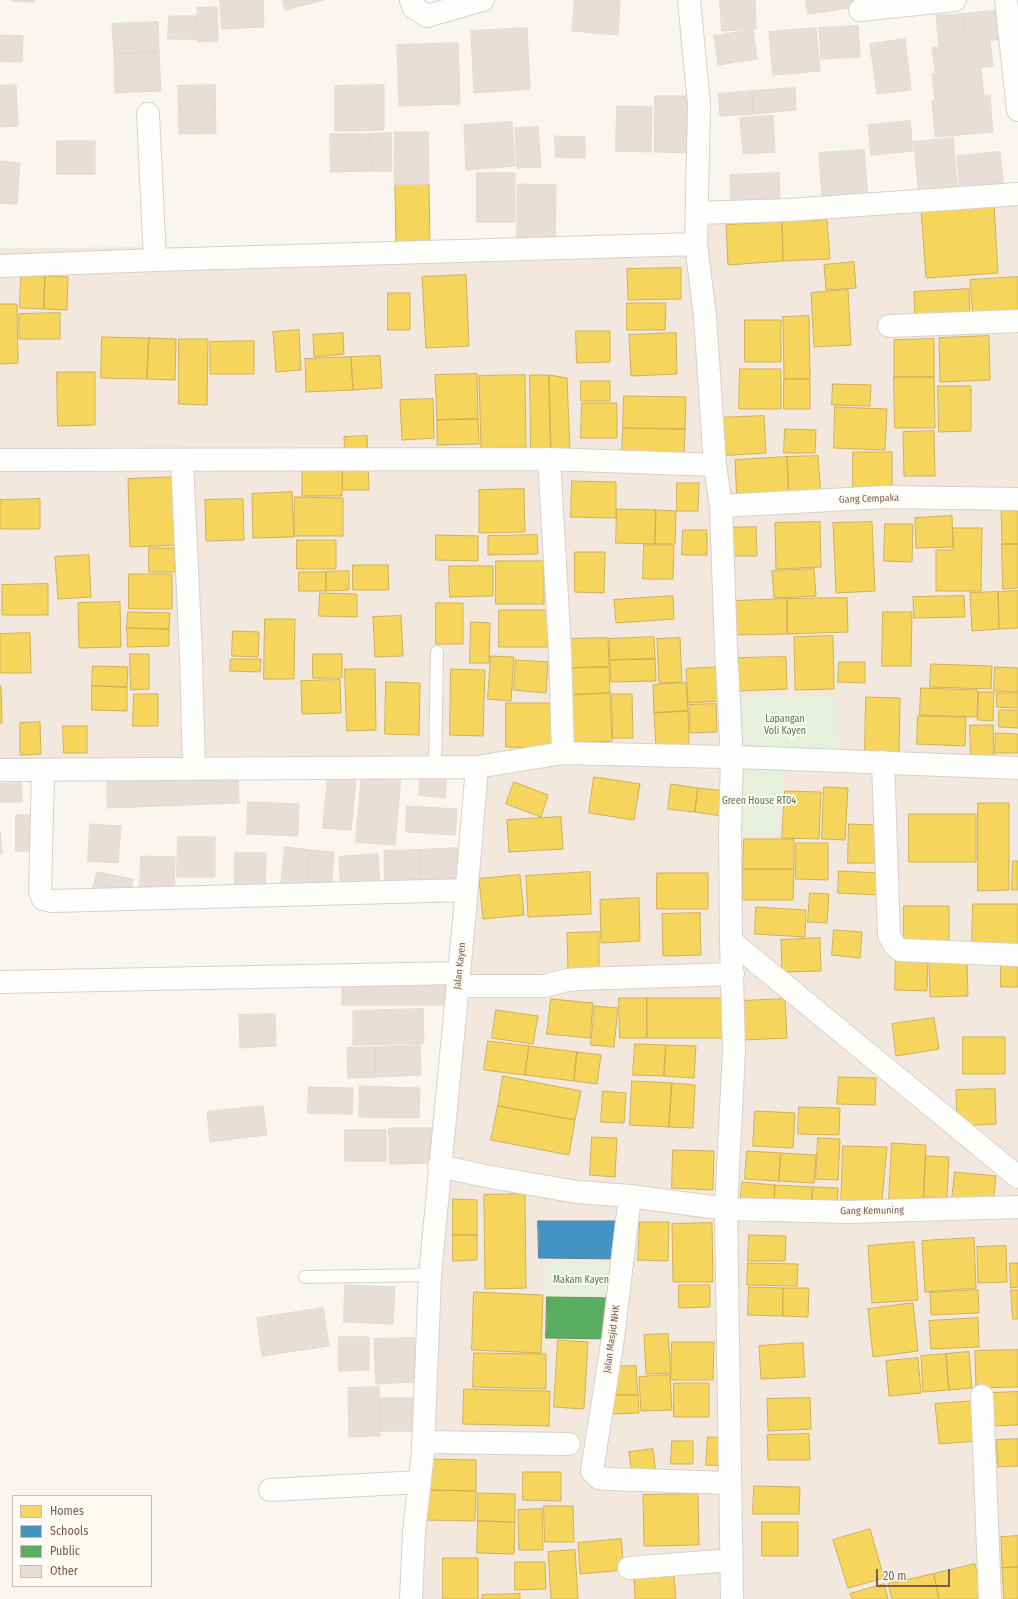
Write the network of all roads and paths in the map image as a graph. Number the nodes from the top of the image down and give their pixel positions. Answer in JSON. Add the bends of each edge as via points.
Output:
{"nodes":[{"id":1,"x":411,"y":0,"type":"edge"},
{"id":2,"x":483,"y":0,"type":"edge"},
{"id":3,"x":689,"y":0,"type":"edge"},
{"id":4,"x":955,"y":0,"type":"edge"},
{"id":5,"x":1006,"y":0,"type":"edge"},
{"id":6,"x":860,"y":10,"type":"dead end"},
{"id":7,"x":1018,"y":110,"type":"edge"},
{"id":8,"x":148,"y":114,"type":"dead end"},
{"id":9,"x":1018,"y":194,"type":"edge"},
{"id":10,"x":697,"y":213,"type":"junction"},
{"id":11,"x":696,"y":244,"type":"junction"},
{"id":12,"x":155,"y":260,"type":"junction"},
{"id":13,"x":0,"y":266,"type":"edge"},
{"id":14,"x":1018,"y":321,"type":"edge"},
{"id":15,"x":889,"y":326,"type":"dead end"},
{"id":16,"x":549,"y":459,"type":"junction"},
{"id":17,"x":0,"y":460,"type":"edge"},
{"id":18,"x":182,"y":460,"type":"junction"},
{"id":19,"x":714,"y":465,"type":"junction"},
{"id":20,"x":1018,"y":499,"type":"edge"},
{"id":21,"x":721,"y":506,"type":"junction"},
{"id":22,"x":437,"y":652,"type":"dead end"},
{"id":23,"x":562,"y":753,"type":"junction"},
{"id":24,"x":732,"y":758,"type":"junction"},
{"id":25,"x":883,"y":762,"type":"junction"},
{"id":26,"x":477,"y":766,"type":"junction"},
{"id":27,"x":435,"y":767,"type":"junction"},
{"id":28,"x":1018,"y":768,"type":"edge"},
{"id":29,"x":194,"y":769,"type":"junction"},
{"id":30,"x":0,"y":770,"type":"edge"},
{"id":31,"x":43,"y":771,"type":"junction"},
{"id":32,"x":467,"y":890,"type":"junction"},
{"id":33,"x":731,"y":941,"type":"junction"},
{"id":34,"x":1018,"y":955,"type":"edge"},
{"id":35,"x":733,"y":974,"type":"junction"},
{"id":36,"x":458,"y":979,"type":"junction"},
{"id":37,"x":0,"y":982,"type":"edge"},
{"id":38,"x":439,"y":1166,"type":"junction"},
{"id":39,"x":1018,"y":1177,"type":"edge"},
{"id":40,"x":630,"y":1196,"type":"junction"},
{"id":41,"x":1018,"y":1207,"type":"edge"},
{"id":42,"x":726,"y":1209,"type":"junction"},
{"id":43,"x":430,"y":1275,"type":"junction"},
{"id":44,"x":305,"y":1277,"type":"dead end"},
{"id":45,"x":982,"y":1396,"type":"dead end"},
{"id":46,"x":424,"y":1442,"type":"junction"},
{"id":47,"x":569,"y":1444,"type":"dead end"},
{"id":48,"x":420,"y":1482,"type":"junction"},
{"id":49,"x":730,"y":1483,"type":"junction"},
{"id":50,"x":270,"y":1490,"type":"dead end"},
{"id":51,"x":732,"y":1560,"type":"junction"},
{"id":52,"x":629,"y":1568,"type":"dead end"},
{"id":53,"x":411,"y":1599,"type":"edge"},
{"id":54,"x":732,"y":1599,"type":"edge"},
{"id":55,"x":990,"y":1599,"type":"edge"}],
"edges":[{"from":1,"to":2,"type":"street","via":[[414,7],[427,16]]},
{"from":3,"to":10,"type":"street","via":[[699,105]]},
{"from":4,"to":6,"type":"street"},
{"from":5,"to":7,"type":"street"},
{"from":8,"to":12,"type":"street"},
{"from":9,"to":10,"type":"street","via":[[789,210]]},
{"from":10,"to":11,"type":"street"},
{"from":11,"to":12,"type":"street"},
{"from":11,"to":19,"type":"street","via":[[705,316]]},
{"from":12,"to":13,"type":"street"},
{"from":14,"to":15,"type":"street"},
{"from":16,"to":18,"type":"street"},
{"from":16,"to":19,"type":"street"},
{"from":16,"to":23,"type":"street","via":[[560,650]]},
{"from":17,"to":18,"type":"street"},
{"from":18,"to":29,"type":"street"},
{"from":19,"to":21,"type":"street"},
{"from":20,"to":21,"type":"street","name":"Gang Cempaka","via":[[886,497]]},
{"from":21,"to":24,"type":"street"},
{"from":22,"to":27,"type":"lane"},
{"from":23,"to":24,"type":"street"},
{"from":23,"to":26,"type":"street"},
{"from":24,"to":25,"type":"street"},
{"from":24,"to":33,"type":"street"},
{"from":25,"to":28,"type":"street"},
{"from":25,"to":34,"type":"street","via":[[889,935],[895,946],[900,950]]},
{"from":26,"to":27,"type":"street"},
{"from":26,"to":32,"type":"street","name":"Jalan Kayen"},
{"from":27,"to":29,"type":"street"},
{"from":29,"to":31,"type":"street"},
{"from":30,"to":31,"type":"street"},
{"from":31,"to":32,"type":"street","via":[[40,892],[43,899],[52,901]]},
{"from":32,"to":36,"type":"street","name":"Jalan Kayen"},
{"from":33,"to":35,"type":"street"},
{"from":33,"to":39,"type":"street"},
{"from":35,"to":36,"type":"street","via":[[580,979],[544,986]]},
{"from":35,"to":42,"type":"street","via":[[734,1050]]},
{"from":36,"to":37,"type":"street"},
{"from":36,"to":38,"type":"street","name":"Jalan Kayen"},
{"from":38,"to":40,"type":"street","name":"Gang Kemuning","via":[[577,1192]]},
{"from":38,"to":43,"type":"street","name":"Jalan Kayen"},
{"from":40,"to":42,"type":"street","name":"Gang Kemuning"},
{"from":40,"to":49,"type":"street","name":"Jalan Masjid NHK","via":[[613,1338],[592,1471],[599,1478]]},
{"from":41,"to":42,"type":"street","name":"Gang Kemuning","via":[[849,1212]]},
{"from":42,"to":49,"type":"street"},
{"from":43,"to":44,"type":"lane"},
{"from":43,"to":46,"type":"street","name":"Jalan Kayen"},
{"from":45,"to":55,"type":"street"},
{"from":46,"to":47,"type":"street"},
{"from":46,"to":48,"type":"street","name":"Jalan Kayen"},
{"from":48,"to":50,"type":"street"},
{"from":48,"to":53,"type":"street","name":"Jalan Kayen","via":[[414,1532]]},
{"from":49,"to":51,"type":"street"},
{"from":51,"to":52,"type":"street"},
{"from":51,"to":54,"type":"street"}]}
